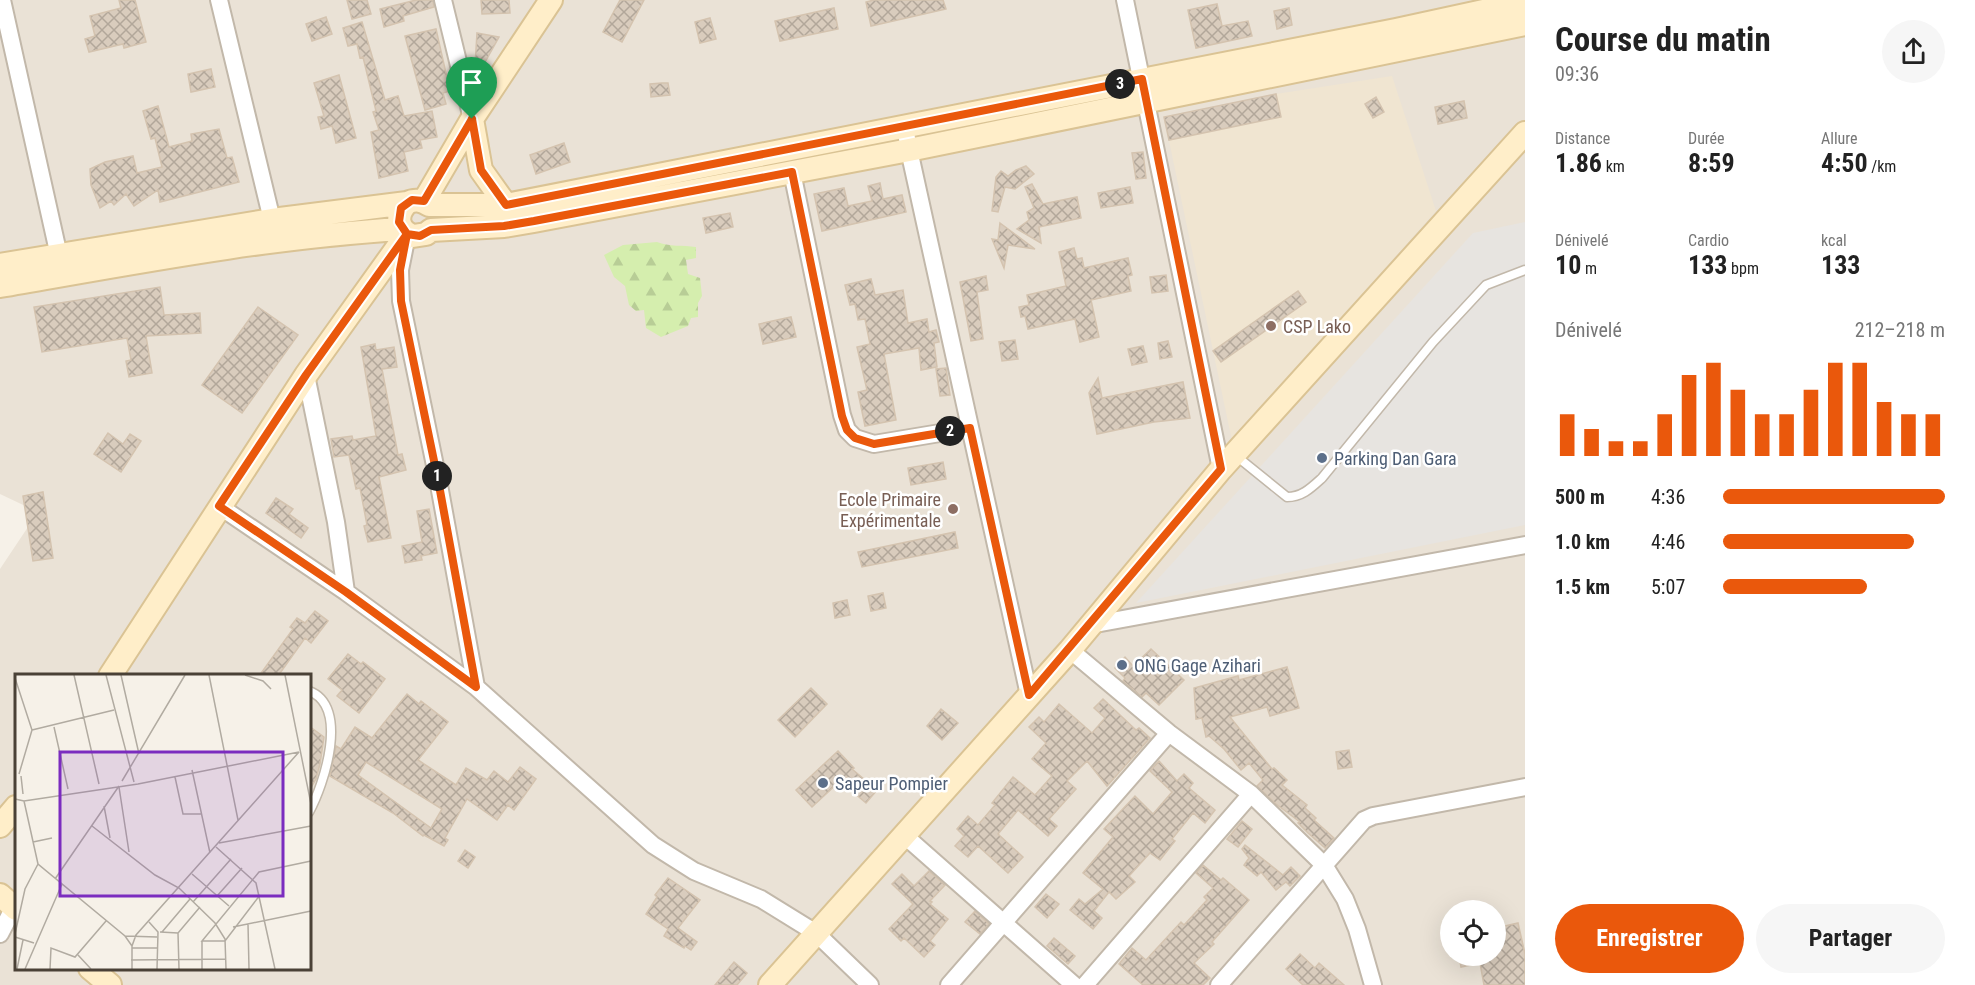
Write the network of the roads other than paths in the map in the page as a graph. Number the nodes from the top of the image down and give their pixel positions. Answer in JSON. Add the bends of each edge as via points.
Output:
{"nodes":[{"id":1,"x":2,"y":0,"type":"edge"},
{"id":2,"x":219,"y":0,"type":"edge"},
{"id":3,"x":443,"y":0,"type":"edge"},
{"id":4,"x":1125,"y":0,"type":"edge"},
{"id":5,"x":1525,"y":2,"type":"edge"},
{"id":6,"x":544,"y":5,"type":"edge"},
{"id":7,"x":1525,"y":24,"type":"edge"},
{"id":8,"x":1144,"y":90,"type":"junction"},
{"id":9,"x":472,"y":119,"type":"junction"},
{"id":10,"x":906,"y":127,"type":"junction"},
{"id":11,"x":1525,"y":133,"type":"edge"},
{"id":12,"x":909,"y":150,"type":"junction"},
{"id":13,"x":792,"y":172,"type":"junction"},
{"id":14,"x":420,"y":203,"type":"junction"},
{"id":15,"x":506,"y":205,"type":"junction"},
{"id":16,"x":272,"y":220,"type":"junction"},
{"id":17,"x":431,"y":230,"type":"junction"},
{"id":18,"x":405,"y":232,"type":"junction"},
{"id":19,"x":59,"y":256,"type":"junction"},
{"id":20,"x":0,"y":265,"type":"edge"},
{"id":21,"x":1525,"y":270,"type":"edge"},
{"id":22,"x":0,"y":286,"type":"edge"},
{"id":23,"x":306,"y":375,"type":"junction"},
{"id":24,"x":970,"y":428,"type":"junction"},
{"id":25,"x":1228,"y":462,"type":"junction"},
{"id":26,"x":219,"y":506,"type":"junction"},
{"id":27,"x":1525,"y":544,"type":"edge"},
{"id":28,"x":346,"y":592,"type":"junction"},
{"id":29,"x":1090,"y":626,"type":"junction"},
{"id":30,"x":1070,"y":650,"type":"junction"},
{"id":31,"x":111,"y":674,"type":"edge"},
{"id":32,"x":476,"y":687,"type":"junction"},
{"id":33,"x":310,"y":691,"type":"edge"},
{"id":34,"x":1029,"y":695,"type":"junction"},
{"id":35,"x":1169,"y":733,"type":"junction"},
{"id":36,"x":1525,"y":787,"type":"edge"},
{"id":37,"x":1251,"y":794,"type":"junction"},
{"id":38,"x":15,"y":808,"type":"edge"},
{"id":39,"x":310,"y":810,"type":"edge"},
{"id":40,"x":0,"y":826,"type":"edge"},
{"id":41,"x":905,"y":836,"type":"junction"},
{"id":42,"x":1324,"y":865,"type":"junction"},
{"id":43,"x":10,"y":904,"type":"edge"},
{"id":44,"x":1004,"y":923,"type":"junction"},
{"id":45,"x":816,"y":933,"type":"junction"},
{"id":46,"x":0,"y":934,"type":"edge"},
{"id":47,"x":91,"y":970,"type":"edge"},
{"id":48,"x":1371,"y":984,"type":"edge"},
{"id":49,"x":110,"y":985,"type":"edge"},
{"id":50,"x":770,"y":985,"type":"edge"},
{"id":51,"x":870,"y":985,"type":"edge"},
{"id":52,"x":949,"y":985,"type":"edge"},
{"id":53,"x":1074,"y":985,"type":"edge"},
{"id":54,"x":1084,"y":985,"type":"edge"},
{"id":55,"x":1219,"y":985,"type":"edge"}],
"edges":[{"from":1,"to":19,"type":"street"},
{"from":2,"to":16,"type":"street"},
{"from":3,"to":9,"type":"street"},
{"from":4,"to":8,"type":"street"},
{"from":5,"to":8,"type":"main road"},
{"from":6,"to":9,"type":"main road"},
{"from":7,"to":8,"type":"main road"},
{"from":8,"to":10,"type":"main road"},
{"from":8,"to":12,"type":"main road"},
{"from":8,"to":25,"type":"street"},
{"from":9,"to":14,"type":"main road"},
{"from":9,"to":15,"type":"main road","via":[[481,170]]},
{"from":10,"to":12,"type":"street"},
{"from":10,"to":15,"type":"main road"},
{"from":11,"to":25,"type":"main road"},
{"from":12,"to":13,"type":"main road"},
{"from":12,"to":24,"type":"street"},
{"from":13,"to":17,"type":"main road","via":[[504,226]]},
{"from":13,"to":24,"type":"street","via":[[847,430],[855,438],[874,444]]},
{"from":14,"to":15,"type":"main road"},
{"from":14,"to":16,"type":"main road"},
{"from":14,"to":17,"type":"main road","via":[[433,209],[435,220]]},
{"from":14,"to":18,"type":"main road","via":[[401,208],[399,222]]},
{"from":16,"to":19,"type":"main road"},
{"from":17,"to":18,"type":"main road","via":[[420,236]]},
{"from":18,"to":22,"type":"main road","via":[[353,231],[276,241]]},
{"from":18,"to":23,"type":"main road"},
{"from":18,"to":32,"type":"street","via":[[401,301]]},
{"from":19,"to":20,"type":"main road"},
{"from":21,"to":25,"type":"lane","via":[[1485,285],[1322,478],[1305,493],[1287,497]]},
{"from":23,"to":26,"type":"main road"},
{"from":23,"to":28,"type":"street"},
{"from":24,"to":34,"type":"street"},
{"from":25,"to":29,"type":"main road"},
{"from":26,"to":28,"type":"street"},
{"from":26,"to":31,"type":"main road"},
{"from":27,"to":29,"type":"street"},
{"from":28,"to":32,"type":"street"},
{"from":29,"to":30,"type":"main road"},
{"from":30,"to":34,"type":"main road"},
{"from":30,"to":35,"type":"street"},
{"from":32,"to":45,"type":"street","via":[[653,845],[694,871],[761,899]]},
{"from":33,"to":39,"type":"lane","via":[[320,696],[325,705],[331,733],[320,789]]},
{"from":34,"to":41,"type":"main road"},
{"from":35,"to":37,"type":"street"},
{"from":35,"to":44,"type":"street"},
{"from":36,"to":42,"type":"street","via":[[1372,816]]},
{"from":37,"to":42,"type":"street"},
{"from":37,"to":54,"type":"street"},
{"from":38,"to":40,"type":"main road"},
{"from":41,"to":44,"type":"street"},
{"from":41,"to":45,"type":"main road"},
{"from":42,"to":48,"type":"street","via":[[1345,898],[1358,929]]},
{"from":42,"to":55,"type":"street"},
{"from":43,"to":46,"type":"street"},
{"from":44,"to":52,"type":"street"},
{"from":44,"to":53,"type":"street"},
{"from":45,"to":50,"type":"main road"},
{"from":45,"to":51,"type":"street"},
{"from":47,"to":49,"type":"main road"}]}
